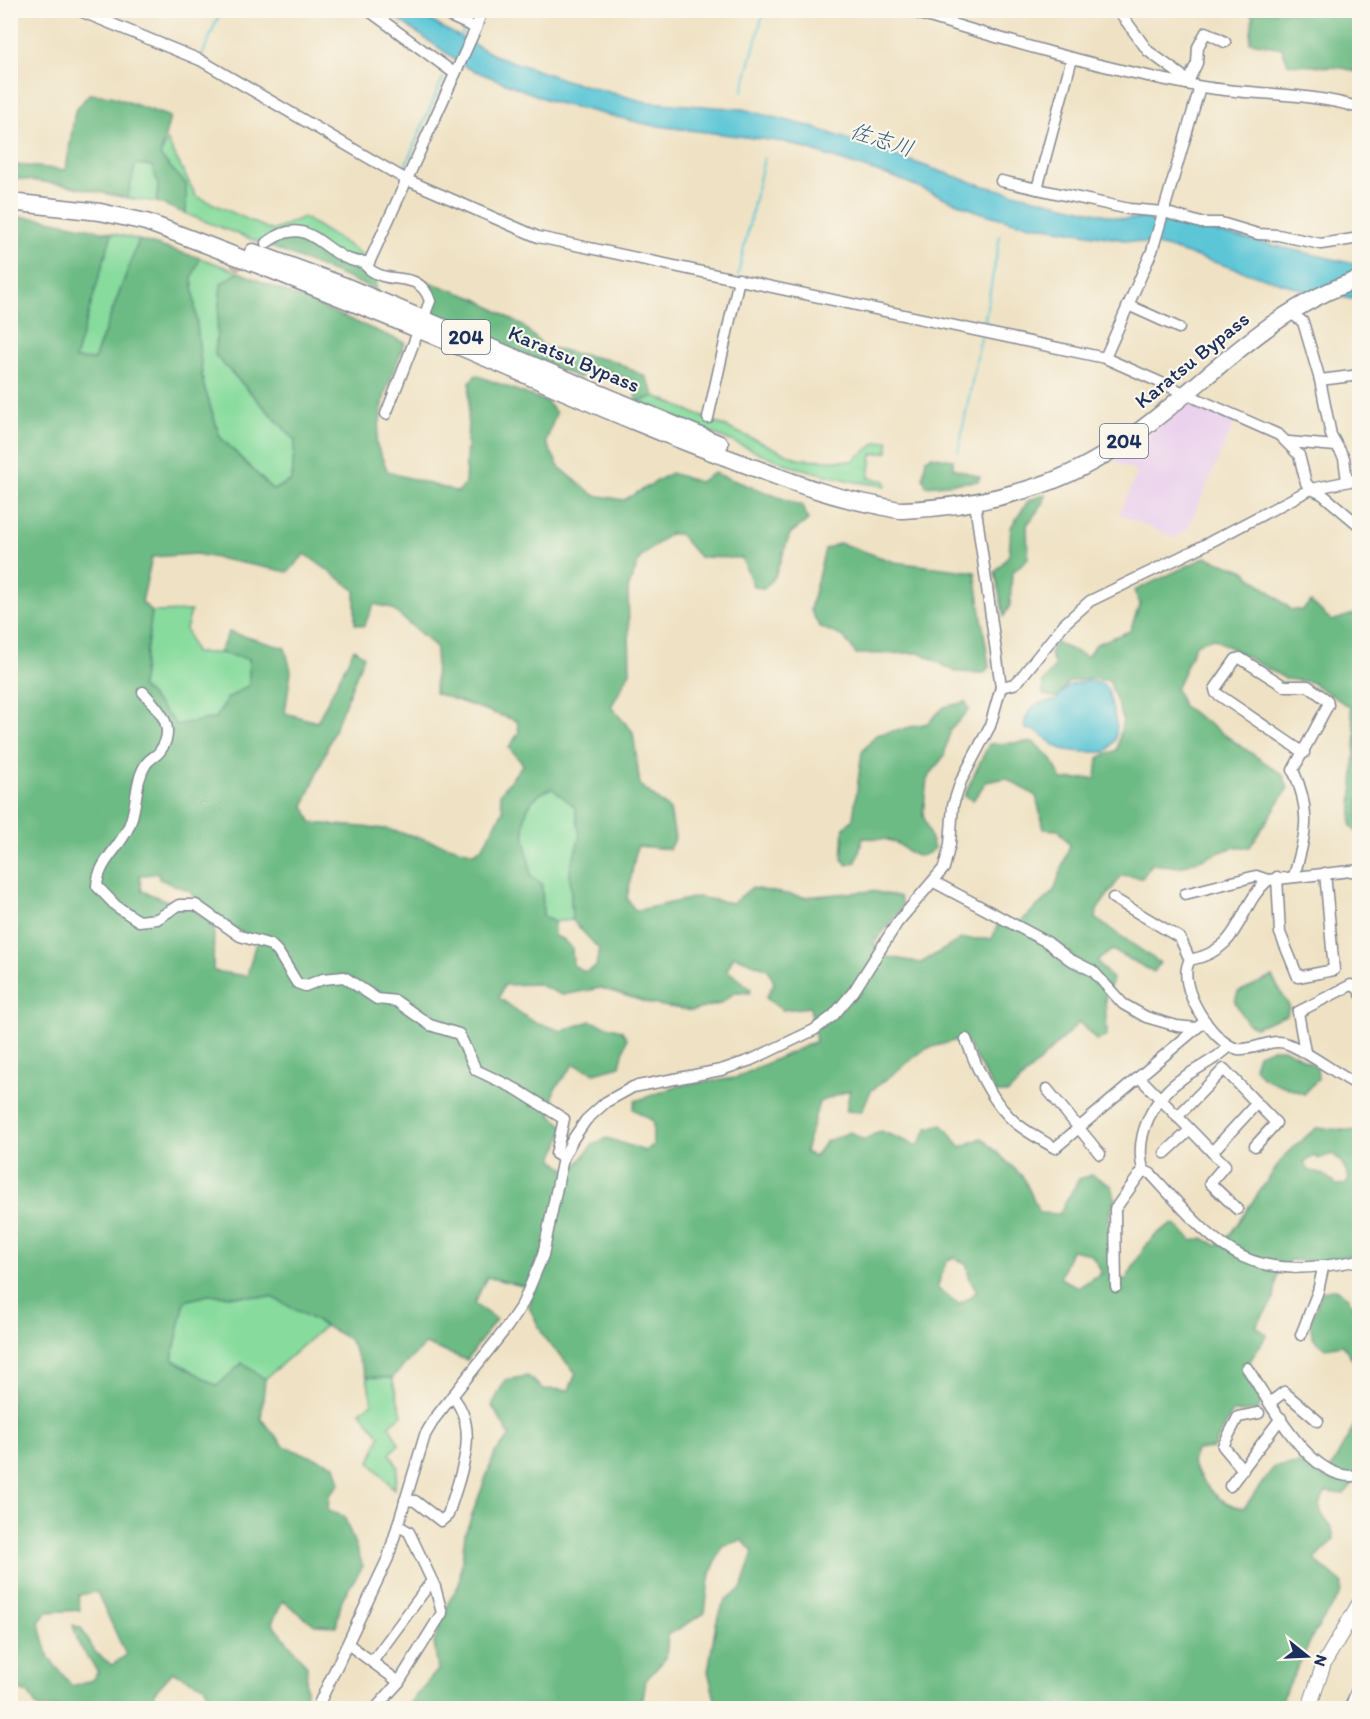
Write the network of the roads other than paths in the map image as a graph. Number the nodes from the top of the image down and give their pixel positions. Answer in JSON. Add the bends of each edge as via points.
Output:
{"nodes":[{"id":1,"x":78,"y":10,"type":"edge"},
{"id":2,"x":368,"y":10,"type":"edge"},
{"id":3,"x":436,"y":10,"type":"edge"},
{"id":4,"x":482,"y":10,"type":"edge"},
{"id":5,"x":907,"y":10,"type":"edge"},
{"id":6,"x":1118,"y":10,"type":"edge"},
{"id":7,"x":476,"y":28,"type":"junction"},
{"id":8,"x":1225,"y":42,"type":"dead end"},
{"id":9,"x":1072,"y":58,"type":"junction"},
{"id":10,"x":454,"y":74,"type":"junction"},
{"id":11,"x":1187,"y":84,"type":"junction"},
{"id":12,"x":1200,"y":87,"type":"junction"},
{"id":13,"x":1359,"y":108,"type":"edge"},
{"id":14,"x":405,"y":179,"type":"junction"},
{"id":15,"x":1001,"y":181,"type":"dead end"},
{"id":16,"x":1037,"y":189,"type":"junction"},
{"id":17,"x":10,"y":191,"type":"edge"},
{"id":18,"x":10,"y":202,"type":"edge"},
{"id":19,"x":1162,"y":217,"type":"junction"},
{"id":20,"x":1359,"y":238,"type":"edge"},
{"id":21,"x":267,"y":243,"type":"dead end"},
{"id":22,"x":368,"y":261,"type":"junction"},
{"id":23,"x":738,"y":279,"type":"junction"},
{"id":24,"x":1359,"y":279,"type":"edge"},
{"id":25,"x":1128,"y":305,"type":"junction"},
{"id":26,"x":1296,"y":309,"type":"junction"},
{"id":27,"x":421,"y":325,"type":"junction"},
{"id":28,"x":1179,"y":328,"type":"dead end"},
{"id":29,"x":1105,"y":358,"type":"junction"},
{"id":30,"x":1359,"y":375,"type":"edge"},
{"id":31,"x":1320,"y":380,"type":"junction"},
{"id":32,"x":1186,"y":393,"type":"junction"},
{"id":33,"x":386,"y":414,"type":"dead end"},
{"id":34,"x":708,"y":418,"type":"dead end"},
{"id":35,"x":1289,"y":442,"type":"junction"},
{"id":36,"x":1335,"y":446,"type":"junction"},
{"id":37,"x":1359,"y":479,"type":"edge"},
{"id":38,"x":1347,"y":481,"type":"junction"},
{"id":39,"x":1311,"y":489,"type":"junction"},
{"id":40,"x":975,"y":503,"type":"junction"},
{"id":41,"x":1359,"y":526,"type":"edge"},
{"id":42,"x":1001,"y":687,"type":"junction"},
{"id":43,"x":143,"y":692,"type":"dead end"},
{"id":44,"x":1304,"y":753,"type":"junction"},
{"id":45,"x":1359,"y":870,"type":"edge"},
{"id":46,"x":1325,"y":873,"type":"junction"},
{"id":47,"x":1294,"y":876,"type":"junction"},
{"id":48,"x":1272,"y":878,"type":"junction"},
{"id":49,"x":934,"y":882,"type":"junction"},
{"id":50,"x":1185,"y":894,"type":"dead end"},
{"id":51,"x":1113,"y":898,"type":"dead end"},
{"id":52,"x":1190,"y":960,"type":"junction"},
{"id":53,"x":1359,"y":993,"type":"edge"},
{"id":54,"x":1200,"y":1024,"type":"junction"},
{"id":55,"x":966,"y":1039,"type":"dead end"},
{"id":56,"x":1230,"y":1046,"type":"junction"},
{"id":57,"x":1305,"y":1052,"type":"junction"},
{"id":58,"x":1139,"y":1077,"type":"junction"},
{"id":59,"x":1359,"y":1086,"type":"edge"},
{"id":60,"x":1047,"y":1089,"type":"dead end"},
{"id":61,"x":1160,"y":1099,"type":"junction"},
{"id":62,"x":1257,"y":1103,"type":"junction"},
{"id":63,"x":1177,"y":1117,"type":"junction"},
{"id":64,"x":1080,"y":1129,"type":"junction"},
{"id":65,"x":1190,"y":1130,"type":"junction"},
{"id":66,"x":1255,"y":1146,"type":"dead end"},
{"id":67,"x":1212,"y":1152,"type":"junction"},
{"id":68,"x":1166,"y":1153,"type":"dead end"},
{"id":69,"x":1100,"y":1154,"type":"dead end"},
{"id":70,"x":563,"y":1158,"type":"junction"},
{"id":71,"x":1143,"y":1170,"type":"junction"},
{"id":72,"x":1237,"y":1209,"type":"dead end"},
{"id":73,"x":1359,"y":1260,"type":"edge"},
{"id":74,"x":1323,"y":1268,"type":"junction"},
{"id":75,"x":1116,"y":1287,"type":"dead end"},
{"id":76,"x":1301,"y":1335,"type":"dead end"},
{"id":77,"x":1247,"y":1368,"type":"dead end"},
{"id":78,"x":452,"y":1396,"type":"junction"},
{"id":79,"x":1270,"y":1402,"type":"junction"},
{"id":80,"x":1259,"y":1413,"type":"dead end"},
{"id":81,"x":1281,"y":1418,"type":"junction"},
{"id":82,"x":1318,"y":1421,"type":"dead end"},
{"id":83,"x":1243,"y":1470,"type":"junction"},
{"id":84,"x":1359,"y":1475,"type":"edge"},
{"id":85,"x":1230,"y":1486,"type":"dead end"},
{"id":86,"x":405,"y":1500,"type":"junction"},
{"id":87,"x":399,"y":1526,"type":"junction"},
{"id":88,"x":431,"y":1582,"type":"junction"},
{"id":89,"x":1359,"y":1602,"type":"edge"},
{"id":90,"x":348,"y":1644,"type":"junction"},
{"id":91,"x":372,"y":1662,"type":"junction"},
{"id":92,"x":399,"y":1682,"type":"junction"},
{"id":93,"x":1359,"y":1682,"type":"edge"},
{"id":94,"x":317,"y":1708,"type":"edge"},
{"id":95,"x":376,"y":1708,"type":"edge"},
{"id":96,"x":1309,"y":1708,"type":"edge"},
{"id":97,"x":1350,"y":1708,"type":"edge"}],
"edges":[{"from":1,"to":14,"type":"street","via":[[200,60]]},
{"from":2,"to":10,"type":"street"},
{"from":3,"to":7,"type":"street"},
{"from":4,"to":7,"type":"street"},
{"from":5,"to":9,"type":"street"},
{"from":6,"to":11,"type":"street","via":[[1149,51]]},
{"from":7,"to":10,"type":"street"},
{"from":8,"to":11,"type":"street","via":[[1206,32]]},
{"from":9,"to":11,"type":"street"},
{"from":9,"to":16,"type":"street"},
{"from":10,"to":14,"type":"street"},
{"from":11,"to":12,"type":"street"},
{"from":12,"to":13,"type":"street","via":[[1309,98]]},
{"from":12,"to":19,"type":"street"},
{"from":14,"to":22,"type":"street"},
{"from":14,"to":23,"type":"street","via":[[538,237]]},
{"from":15,"to":16,"type":"street"},
{"from":16,"to":19,"type":"street"},
{"from":17,"to":27,"type":"highway","name":"Karatsu Bypass","number":"204","via":[[146,210],[345,286]]},
{"from":18,"to":27,"type":"highway","name":"Karatsu Bypass","number":"204","via":[[100,212],[146,222]]},
{"from":19,"to":20,"type":"street","via":[[1221,223],[1258,234],[1321,244]]},
{"from":19,"to":25,"type":"street"},
{"from":21,"to":22,"type":"street","via":[[279,233],[295,230],[313,235],[342,258],[355,263]]},
{"from":22,"to":27,"type":"street","via":[[367,267],[373,273],[419,283],[427,291],[430,301]]},
{"from":23,"to":29,"type":"street"},
{"from":23,"to":34,"type":"street"},
{"from":24,"to":26,"type":"highway","name":"Karatsu Bypass","number":"204"},
{"from":25,"to":28,"type":"street"},
{"from":25,"to":29,"type":"street"},
{"from":26,"to":31,"type":"street"},
{"from":26,"to":32,"type":"highway","name":"Karatsu Bypass","number":"204","via":[[1243,344]]},
{"from":27,"to":33,"type":"street"},
{"from":27,"to":40,"type":"highway","name":"Karatsu Bypass","number":"204","via":[[649,428],[787,480],[902,510]]},
{"from":29,"to":32,"type":"street"},
{"from":30,"to":31,"type":"street"},
{"from":31,"to":36,"type":"street"},
{"from":32,"to":35,"type":"street"},
{"from":32,"to":40,"type":"highway","name":"Karatsu Bypass","number":"204","via":[[1096,460],[1043,484]]},
{"from":35,"to":36,"type":"street"},
{"from":35,"to":39,"type":"street","via":[[1299,455]]},
{"from":36,"to":38,"type":"street","via":[[1344,458]]},
{"from":37,"to":38,"type":"street"},
{"from":38,"to":39,"type":"street"},
{"from":39,"to":41,"type":"street"},
{"from":39,"to":42,"type":"street","via":[[1090,601],[1064,624],[1019,680]]},
{"from":40,"to":42,"type":"street"},
{"from":42,"to":49,"type":"street","via":[[990,726],[961,780],[953,805],[949,857]]},
{"from":43,"to":70,"type":"street","via":[[166,717],[168,730],[161,751],[146,763],[129,828],[97,878],[97,886],[108,899],[143,921],[157,919],[179,905],[196,905],[240,936],[271,945],[297,983],[305,986],[345,977],[377,999],[396,1000],[430,1025],[452,1030],[464,1043],[476,1070],[564,1119],[556,1154]]},
{"from":44,"to":44,"type":"street","via":[[1216,693],[1236,658],[1284,686],[1308,686],[1327,700]]},
{"from":44,"to":47,"type":"street","via":[[1293,770],[1306,807],[1305,835]]},
{"from":45,"to":46,"type":"street"},
{"from":46,"to":47,"type":"street"},
{"from":46,"to":48,"type":"street","via":[[1334,970],[1298,977],[1280,933]]},
{"from":47,"to":48,"type":"street"},
{"from":48,"to":50,"type":"street","via":[[1256,876]]},
{"from":48,"to":52,"type":"street","via":[[1227,940],[1208,956]]},
{"from":49,"to":54,"type":"street","via":[[1093,971],[1123,1004],[1146,1017],[1177,1026]]},
{"from":49,"to":70,"type":"street","via":[[913,899],[854,991],[833,1016],[814,1030],[751,1060],[721,1070],[633,1087],[606,1102],[586,1120]]},
{"from":51,"to":52,"type":"street","via":[[1180,938]]},
{"from":52,"to":54,"type":"street","via":[[1186,967],[1188,989]]},
{"from":53,"to":57,"type":"street","via":[[1351,985],[1298,1012]]},
{"from":54,"to":56,"type":"street"},
{"from":54,"to":58,"type":"street"},
{"from":55,"to":64,"type":"street","via":[[984,1078],[1014,1122],[1055,1148]]},
{"from":56,"to":57,"type":"street","via":[[1239,1049],[1285,1043]]},
{"from":56,"to":61,"type":"street","via":[[1182,1078]]},
{"from":57,"to":59,"type":"street"},
{"from":58,"to":61,"type":"street"},
{"from":58,"to":64,"type":"street"},
{"from":60,"to":64,"type":"street"},
{"from":61,"to":63,"type":"street"},
{"from":61,"to":71,"type":"street","via":[[1142,1137]]},
{"from":62,"to":63,"type":"street","via":[[1224,1069]]},
{"from":62,"to":66,"type":"street","via":[[1276,1122]]},
{"from":62,"to":67,"type":"street"},
{"from":63,"to":65,"type":"street"},
{"from":64,"to":69,"type":"street"},
{"from":65,"to":67,"type":"street"},
{"from":65,"to":68,"type":"street"},
{"from":67,"to":72,"type":"street","via":[[1224,1165],[1210,1183]]},
{"from":70,"to":78,"type":"street","via":[[543,1255],[523,1303]]},
{"from":71,"to":74,"type":"street","via":[[1223,1247],[1270,1268]]},
{"from":71,"to":75,"type":"street","via":[[1115,1209]]},
{"from":73,"to":74,"type":"street"},
{"from":74,"to":76,"type":"street"},
{"from":77,"to":79,"type":"street"},
{"from":78,"to":86,"type":"street","via":[[425,1435]]},
{"from":78,"to":86,"type":"street","via":[[458,1403],[468,1438],[448,1515],[441,1521],[415,1501]]},
{"from":79,"to":81,"type":"street"},
{"from":79,"to":82,"type":"street","via":[[1284,1392]]},
{"from":80,"to":83,"type":"street","via":[[1238,1417],[1223,1446]]},
{"from":81,"to":83,"type":"street"},
{"from":81,"to":84,"type":"street","via":[[1304,1452],[1321,1465],[1339,1475]]},
{"from":83,"to":85,"type":"street"},
{"from":86,"to":87,"type":"street"},
{"from":87,"to":88,"type":"street","via":[[409,1532]]},
{"from":87,"to":90,"type":"street"},
{"from":88,"to":91,"type":"street"},
{"from":88,"to":92,"type":"street","via":[[442,1613]]},
{"from":89,"to":96,"type":"main road","via":[[1324,1663]]},
{"from":90,"to":91,"type":"street"},
{"from":90,"to":94,"type":"street"},
{"from":91,"to":92,"type":"street"},
{"from":92,"to":95,"type":"street"},
{"from":93,"to":97,"type":"street"}]}
